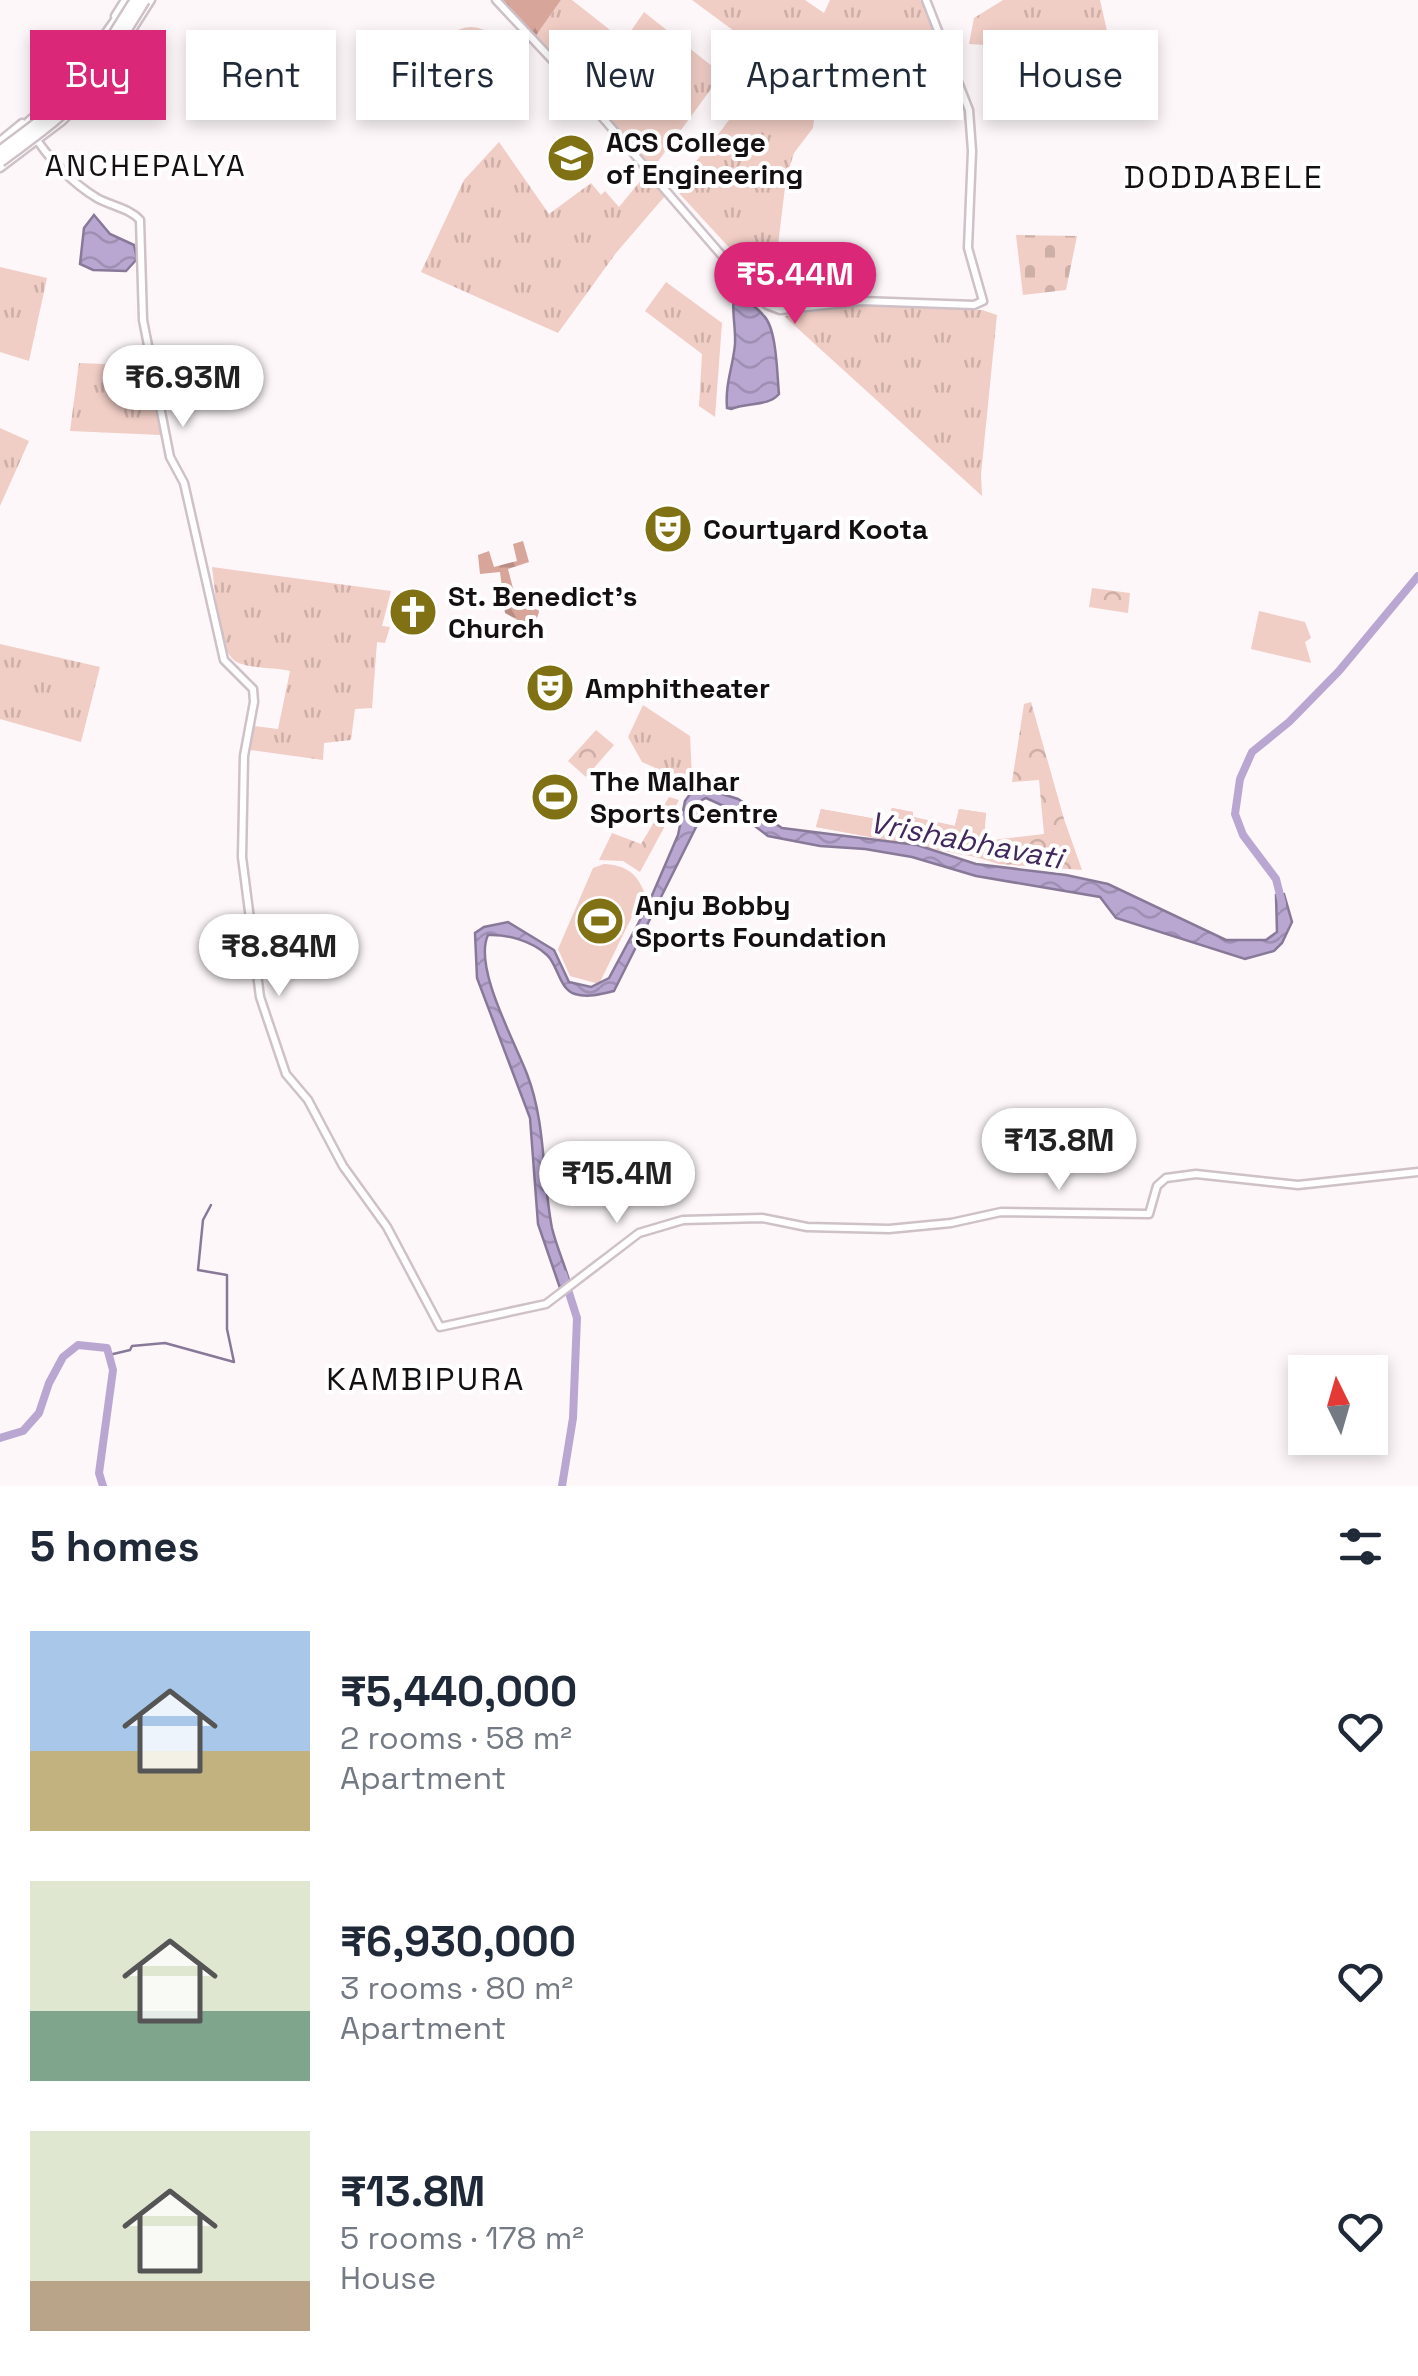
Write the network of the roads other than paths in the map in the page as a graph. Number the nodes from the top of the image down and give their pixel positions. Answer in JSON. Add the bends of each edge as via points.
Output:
{"nodes":[{"id":1,"x":130,"y":0,"type":"edge"},
{"id":2,"x":147,"y":0,"type":"edge"},
{"id":3,"x":496,"y":0,"type":"edge"},
{"id":4,"x":926,"y":0,"type":"edge"},
{"id":5,"x":26,"y":123,"type":"junction"},
{"id":6,"x":36,"y":139,"type":"junction"},
{"id":7,"x":0,"y":147,"type":"edge"},
{"id":8,"x":0,"y":165,"type":"edge"},
{"id":9,"x":1418,"y":1172,"type":"edge"}],
"edges":[{"from":1,"to":5,"type":"highway","via":[[71,86]]},
{"from":1,"to":7,"type":"highway","bridge":true,"via":[[77,87]]},
{"from":2,"to":6,"type":"highway","via":[[91,90]]},
{"from":2,"to":8,"type":"highway","bridge":true,"via":[[82,92]]},
{"from":3,"to":4,"type":"street","via":[[756,295],[780,310],[983,301],[968,248],[968,110]]},
{"from":5,"to":6,"type":"street"},
{"from":5,"to":7,"type":"highway"},
{"from":6,"to":8,"type":"highway"},
{"from":6,"to":9,"type":"street","via":[[77,184],[140,220],[141,303],[168,450],[184,483],[224,660],[253,689],[242,857],[260,997],[286,1074],[388,1227],[440,1327],[546,1304],[638,1233],[683,1220],[762,1218],[807,1228],[888,1229],[1012,1211],[1149,1214],[1156,1186],[1166,1178],[1196,1174],[1288,1186]]}]}
